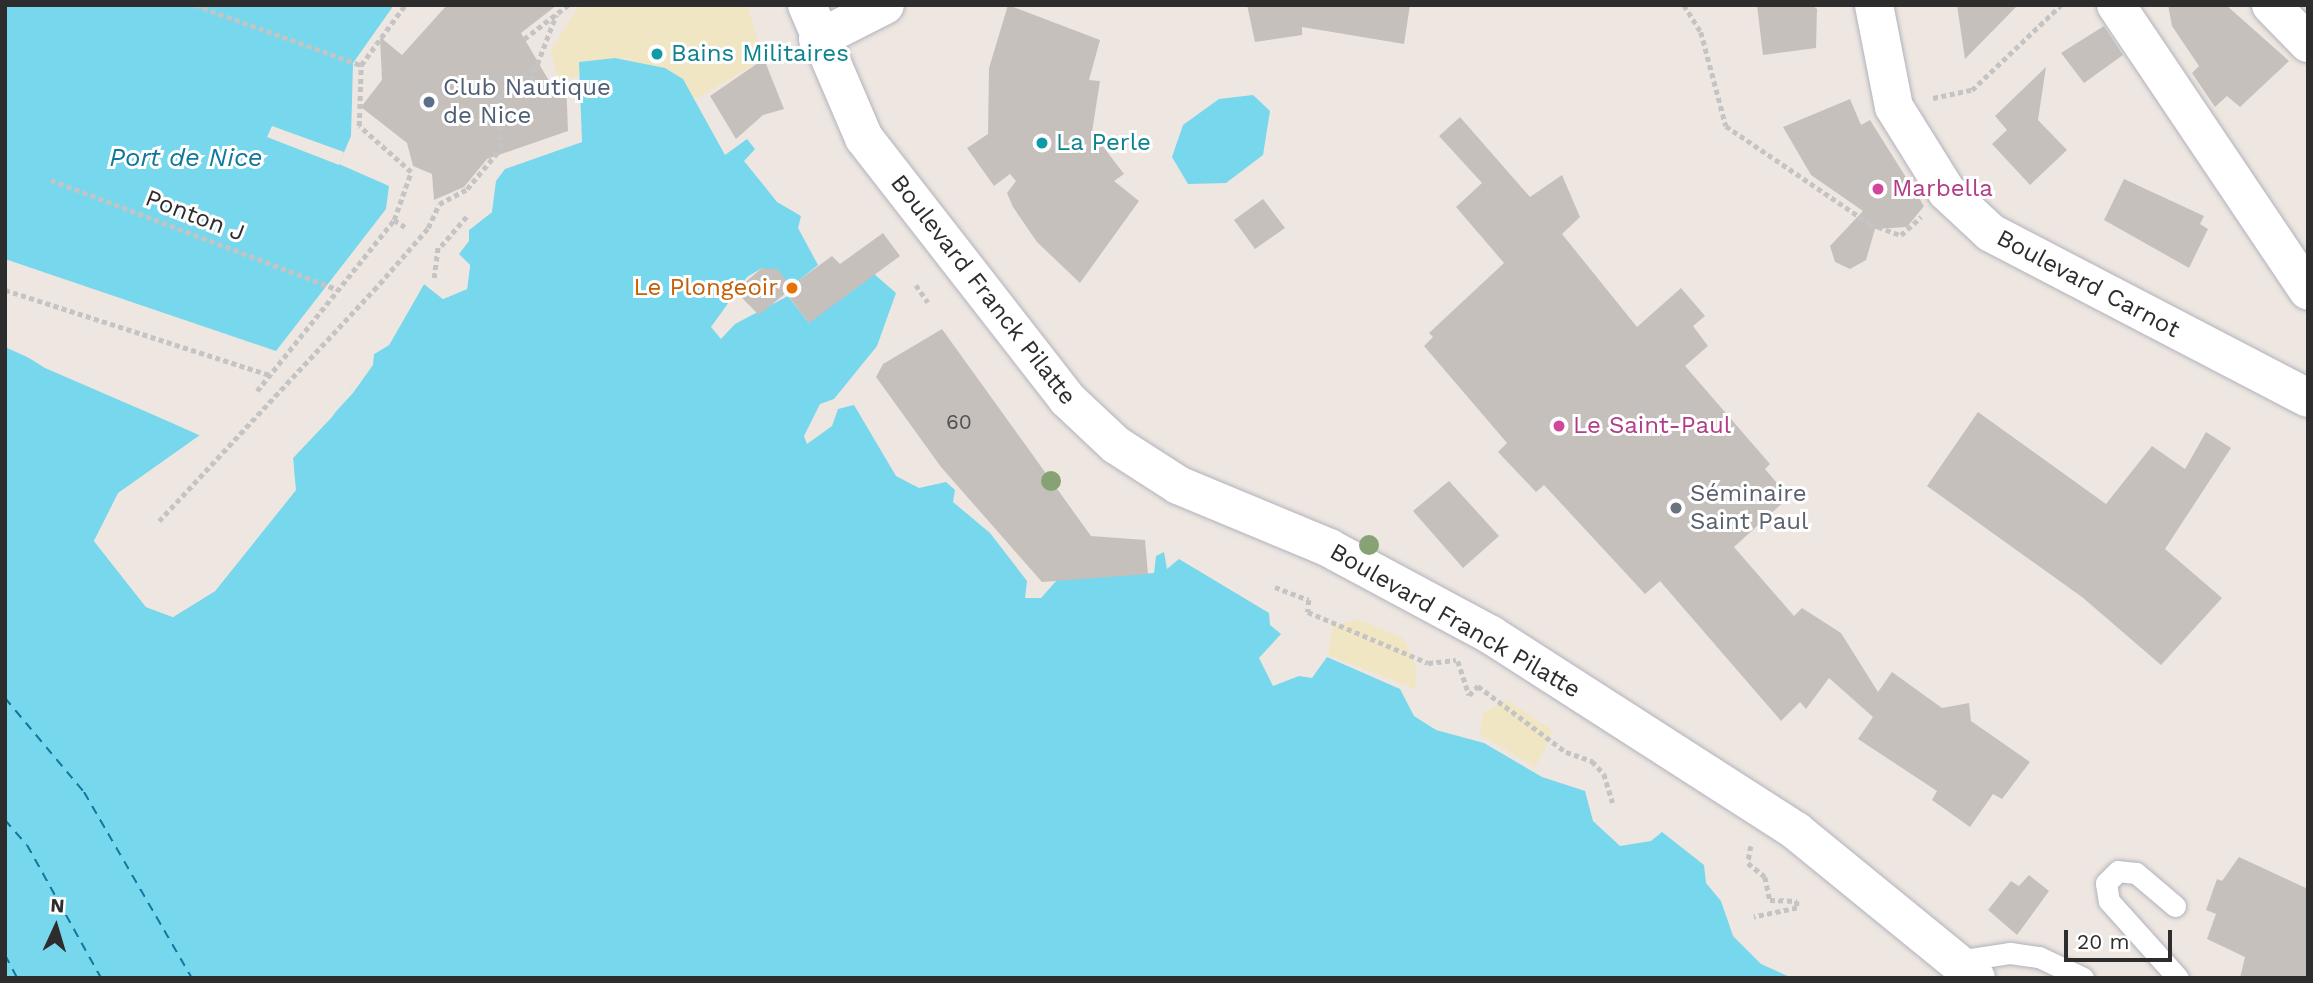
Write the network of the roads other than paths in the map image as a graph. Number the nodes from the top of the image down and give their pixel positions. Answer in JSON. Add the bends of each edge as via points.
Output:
{"nodes":[{"id":1,"x":885,"y":5,"type":"edge"},
{"id":2,"x":1874,"y":5,"type":"edge"},
{"id":3,"x":2116,"y":5,"type":"edge"},
{"id":4,"x":2271,"y":5,"type":"edge"},
{"id":5,"x":812,"y":22,"type":"edge"},
{"id":6,"x":2308,"y":43,"type":"edge"},
{"id":7,"x":2308,"y":292,"type":"edge"},
{"id":8,"x":2308,"y":398,"type":"edge"},
{"id":9,"x":2175,"y":906,"type":"dead end"},
{"id":10,"x":1967,"y":969,"type":"edge"},
{"id":11,"x":2083,"y":978,"type":"edge"},
{"id":12,"x":2178,"y":978,"type":"edge"}],
"edges":[{"from":1,"to":5,"type":"street"},
{"from":2,"to":8,"type":"street","name":"Boulevard Carnot","via":[[1895,107],[1947,192],[2030,258]]},
{"from":3,"to":7,"type":"street"},
{"from":4,"to":6,"type":"street"},
{"from":5,"to":10,"type":"street","name":"Boulevard Franck Pilatte","via":[[864,138],[1067,399],[1116,445],[1178,485],[1329,548],[1491,635],[1787,825]]},
{"from":9,"to":12,"type":"lane","via":[[2136,873],[2118,871],[2106,883],[2109,901]]},
{"from":10,"to":11,"type":"lane","via":[[2030,955],[2067,966]]}]}
